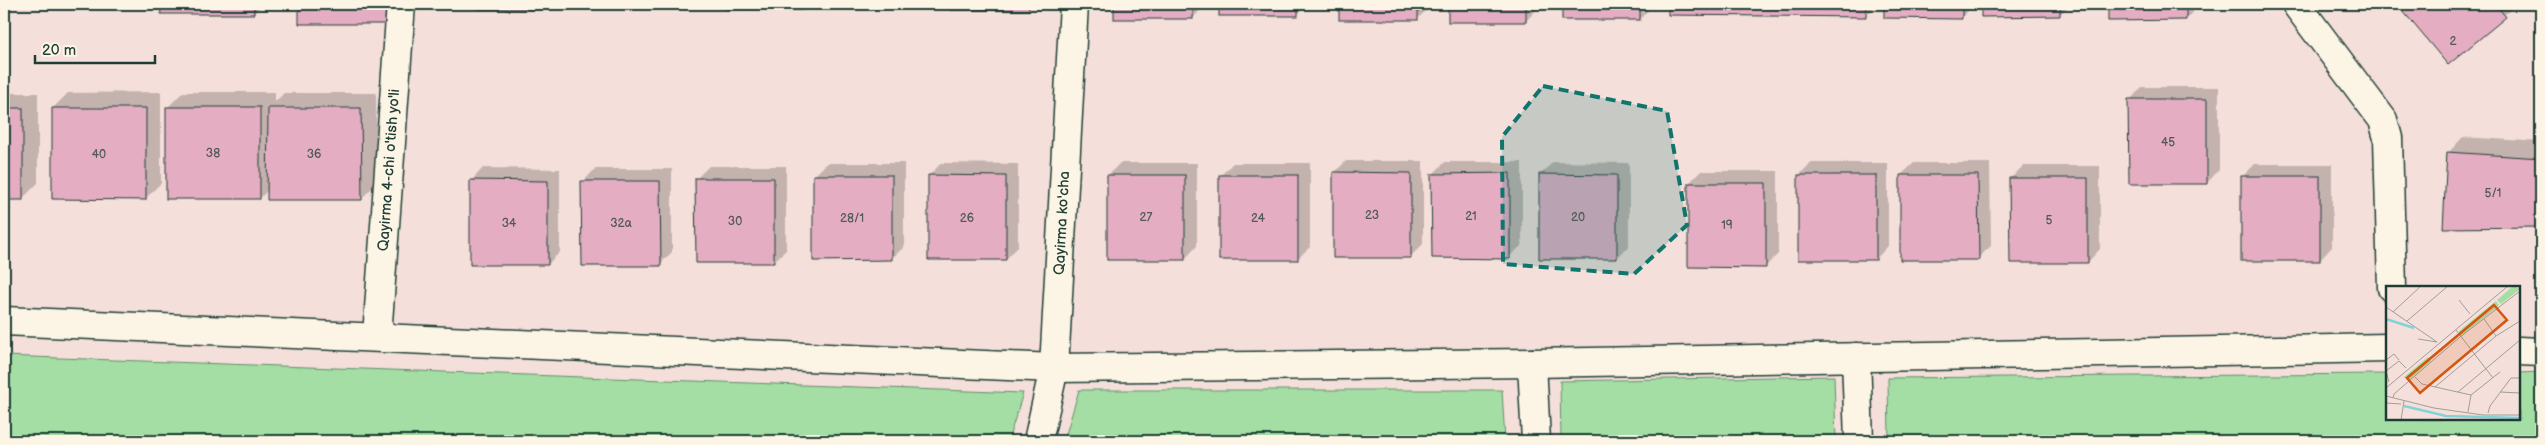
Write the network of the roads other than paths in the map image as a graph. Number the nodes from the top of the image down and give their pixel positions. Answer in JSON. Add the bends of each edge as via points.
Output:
{"nodes":[{"id":1,"x":401,"y":4,"type":"edge"},
{"id":2,"x":1074,"y":4,"type":"edge"},
{"id":3,"x":2296,"y":4,"type":"edge"},
{"id":4,"x":2392,"y":286,"type":"edge"},
{"id":5,"x":4,"y":321,"type":"edge"},
{"id":6,"x":377,"y":336,"type":"junction"},
{"id":7,"x":2386,"y":348,"type":"edge"},
{"id":8,"x":2520,"y":351,"type":"edge"},
{"id":9,"x":2541,"y":352,"type":"edge"},
{"id":10,"x":1856,"y":357,"type":"junction"},
{"id":11,"x":1532,"y":363,"type":"junction"},
{"id":12,"x":1054,"y":368,"type":"junction"},
{"id":13,"x":1038,"y":441,"type":"edge"},
{"id":14,"x":1536,"y":441,"type":"edge"},
{"id":15,"x":1859,"y":441,"type":"edge"}],
"edges":[{"from":1,"to":6,"type":"street","name":"Qayirma 4-chi o'tish yo'li"},
{"from":2,"to":12,"type":"street","name":"Qayirma ko'cha"},
{"from":3,"to":4,"type":"street","via":[[2383,120],[2388,138]]},
{"from":5,"to":6,"type":"street"},
{"from":6,"to":12,"type":"street"},
{"from":7,"to":10,"type":"street"},
{"from":8,"to":9,"type":"street"},
{"from":10,"to":11,"type":"street"},
{"from":10,"to":15,"type":"street"},
{"from":11,"to":12,"type":"street"},
{"from":11,"to":14,"type":"street"},
{"from":12,"to":13,"type":"street","name":"Qayirma ko'cha"}]}
